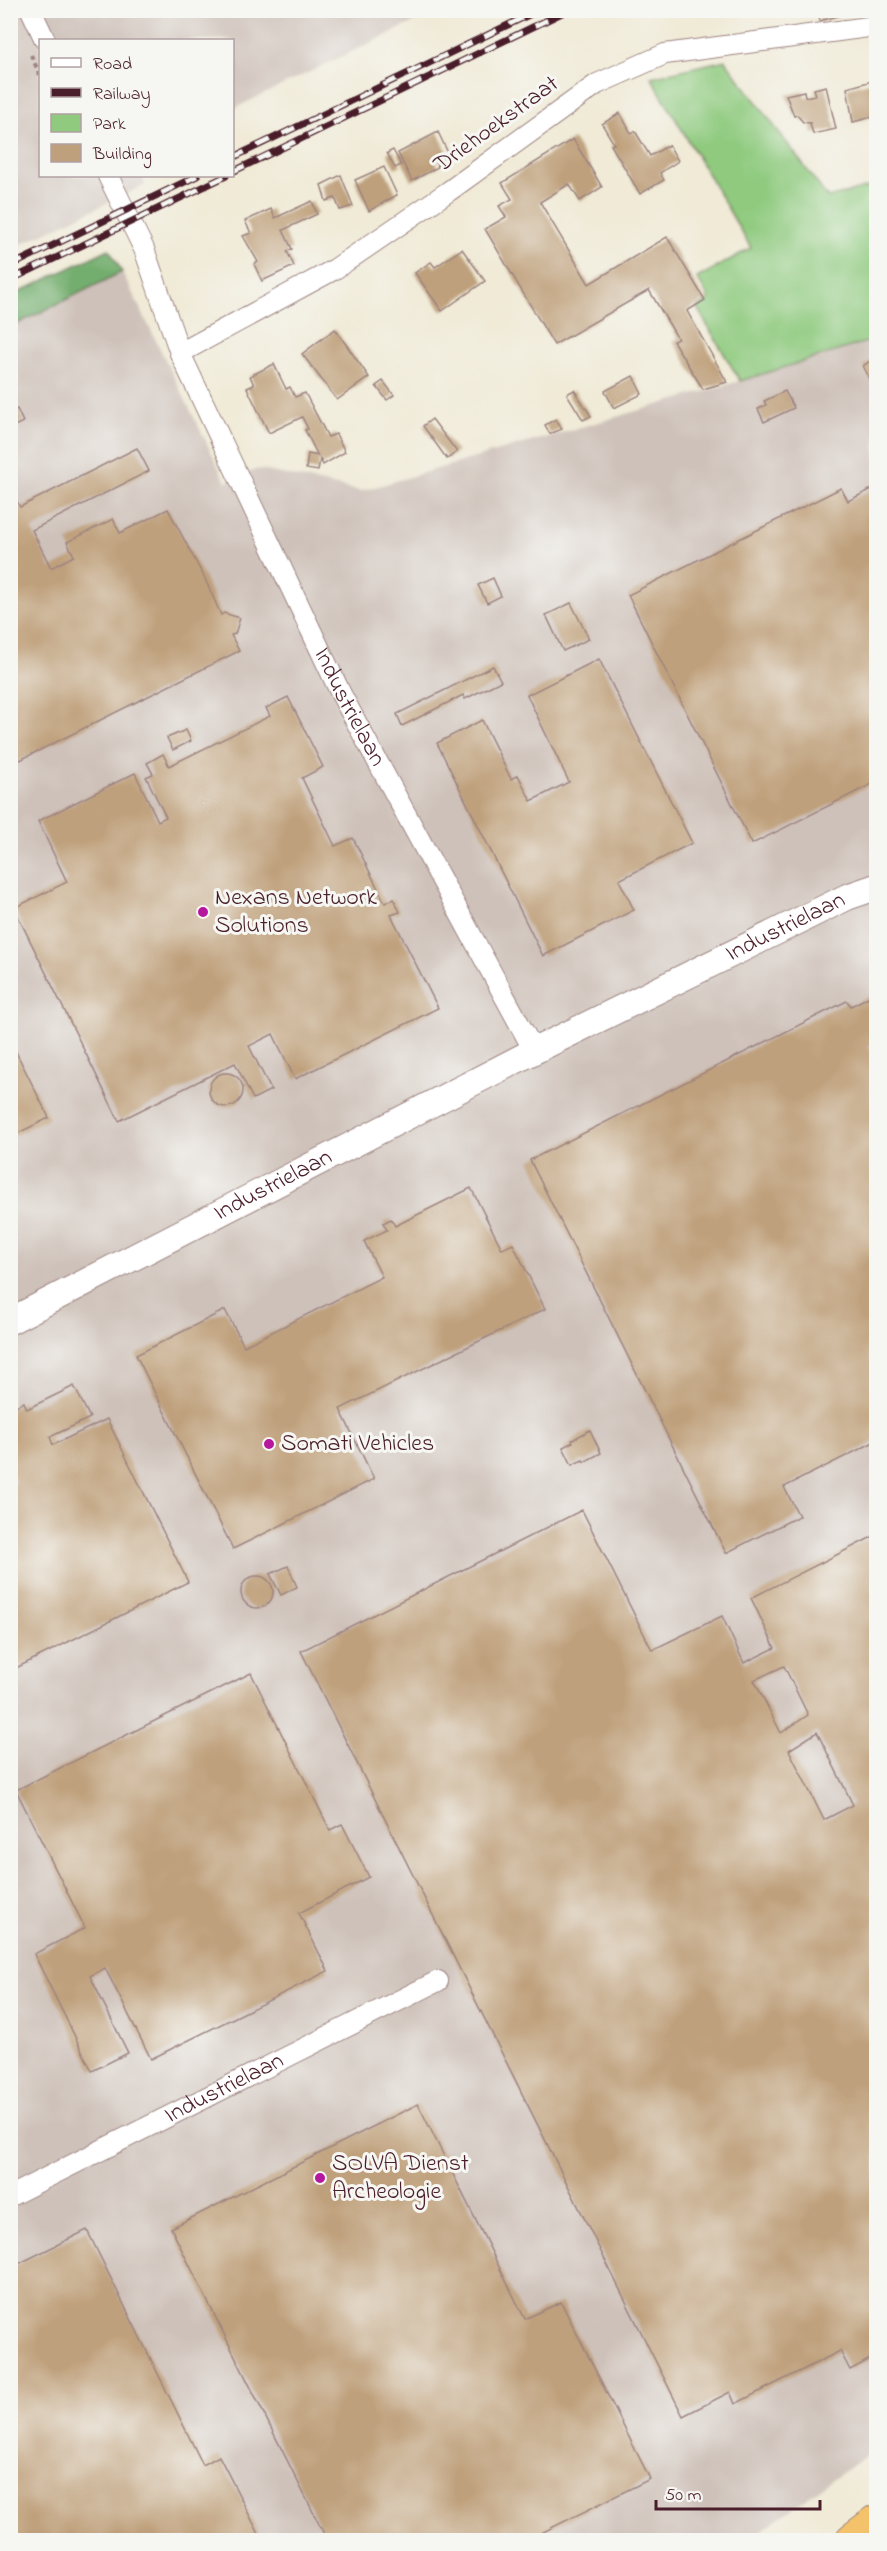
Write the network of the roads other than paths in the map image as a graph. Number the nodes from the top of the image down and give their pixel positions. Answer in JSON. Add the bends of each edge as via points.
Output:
{"nodes":[{"id":1,"x":31,"y":10,"type":"edge"},
{"id":2,"x":876,"y":26,"type":"edge"},
{"id":3,"x":45,"y":39,"type":"edge"},
{"id":4,"x":108,"y":177,"type":"edge"},
{"id":5,"x":180,"y":353,"type":"junction"},
{"id":6,"x":876,"y":887,"type":"edge"},
{"id":7,"x":534,"y":1051,"type":"junction"},
{"id":8,"x":10,"y":1321,"type":"edge"},
{"id":9,"x":438,"y":1981,"type":"dead end"},
{"id":10,"x":10,"y":2196,"type":"edge"},
{"id":11,"x":876,"y":2522,"type":"edge"},
{"id":12,"x":852,"y":2541,"type":"edge"}],
"edges":[{"from":1,"to":3,"type":"street"},
{"from":2,"to":5,"type":"street","name":"Driehoekstraat","via":[[665,54],[597,84],[335,269]]},
{"from":4,"to":5,"type":"street","name":"Industrielaan","via":[[144,249]]},
{"from":5,"to":7,"type":"street","name":"Industrielaan","via":[[341,694]]},
{"from":6,"to":7,"type":"street","name":"Industrielaan","via":[[847,897]]},
{"from":7,"to":8,"type":"street","name":"Industrielaan"},
{"from":9,"to":10,"type":"street","name":"Industrielaan"},
{"from":11,"to":12,"type":"highway"}]}
